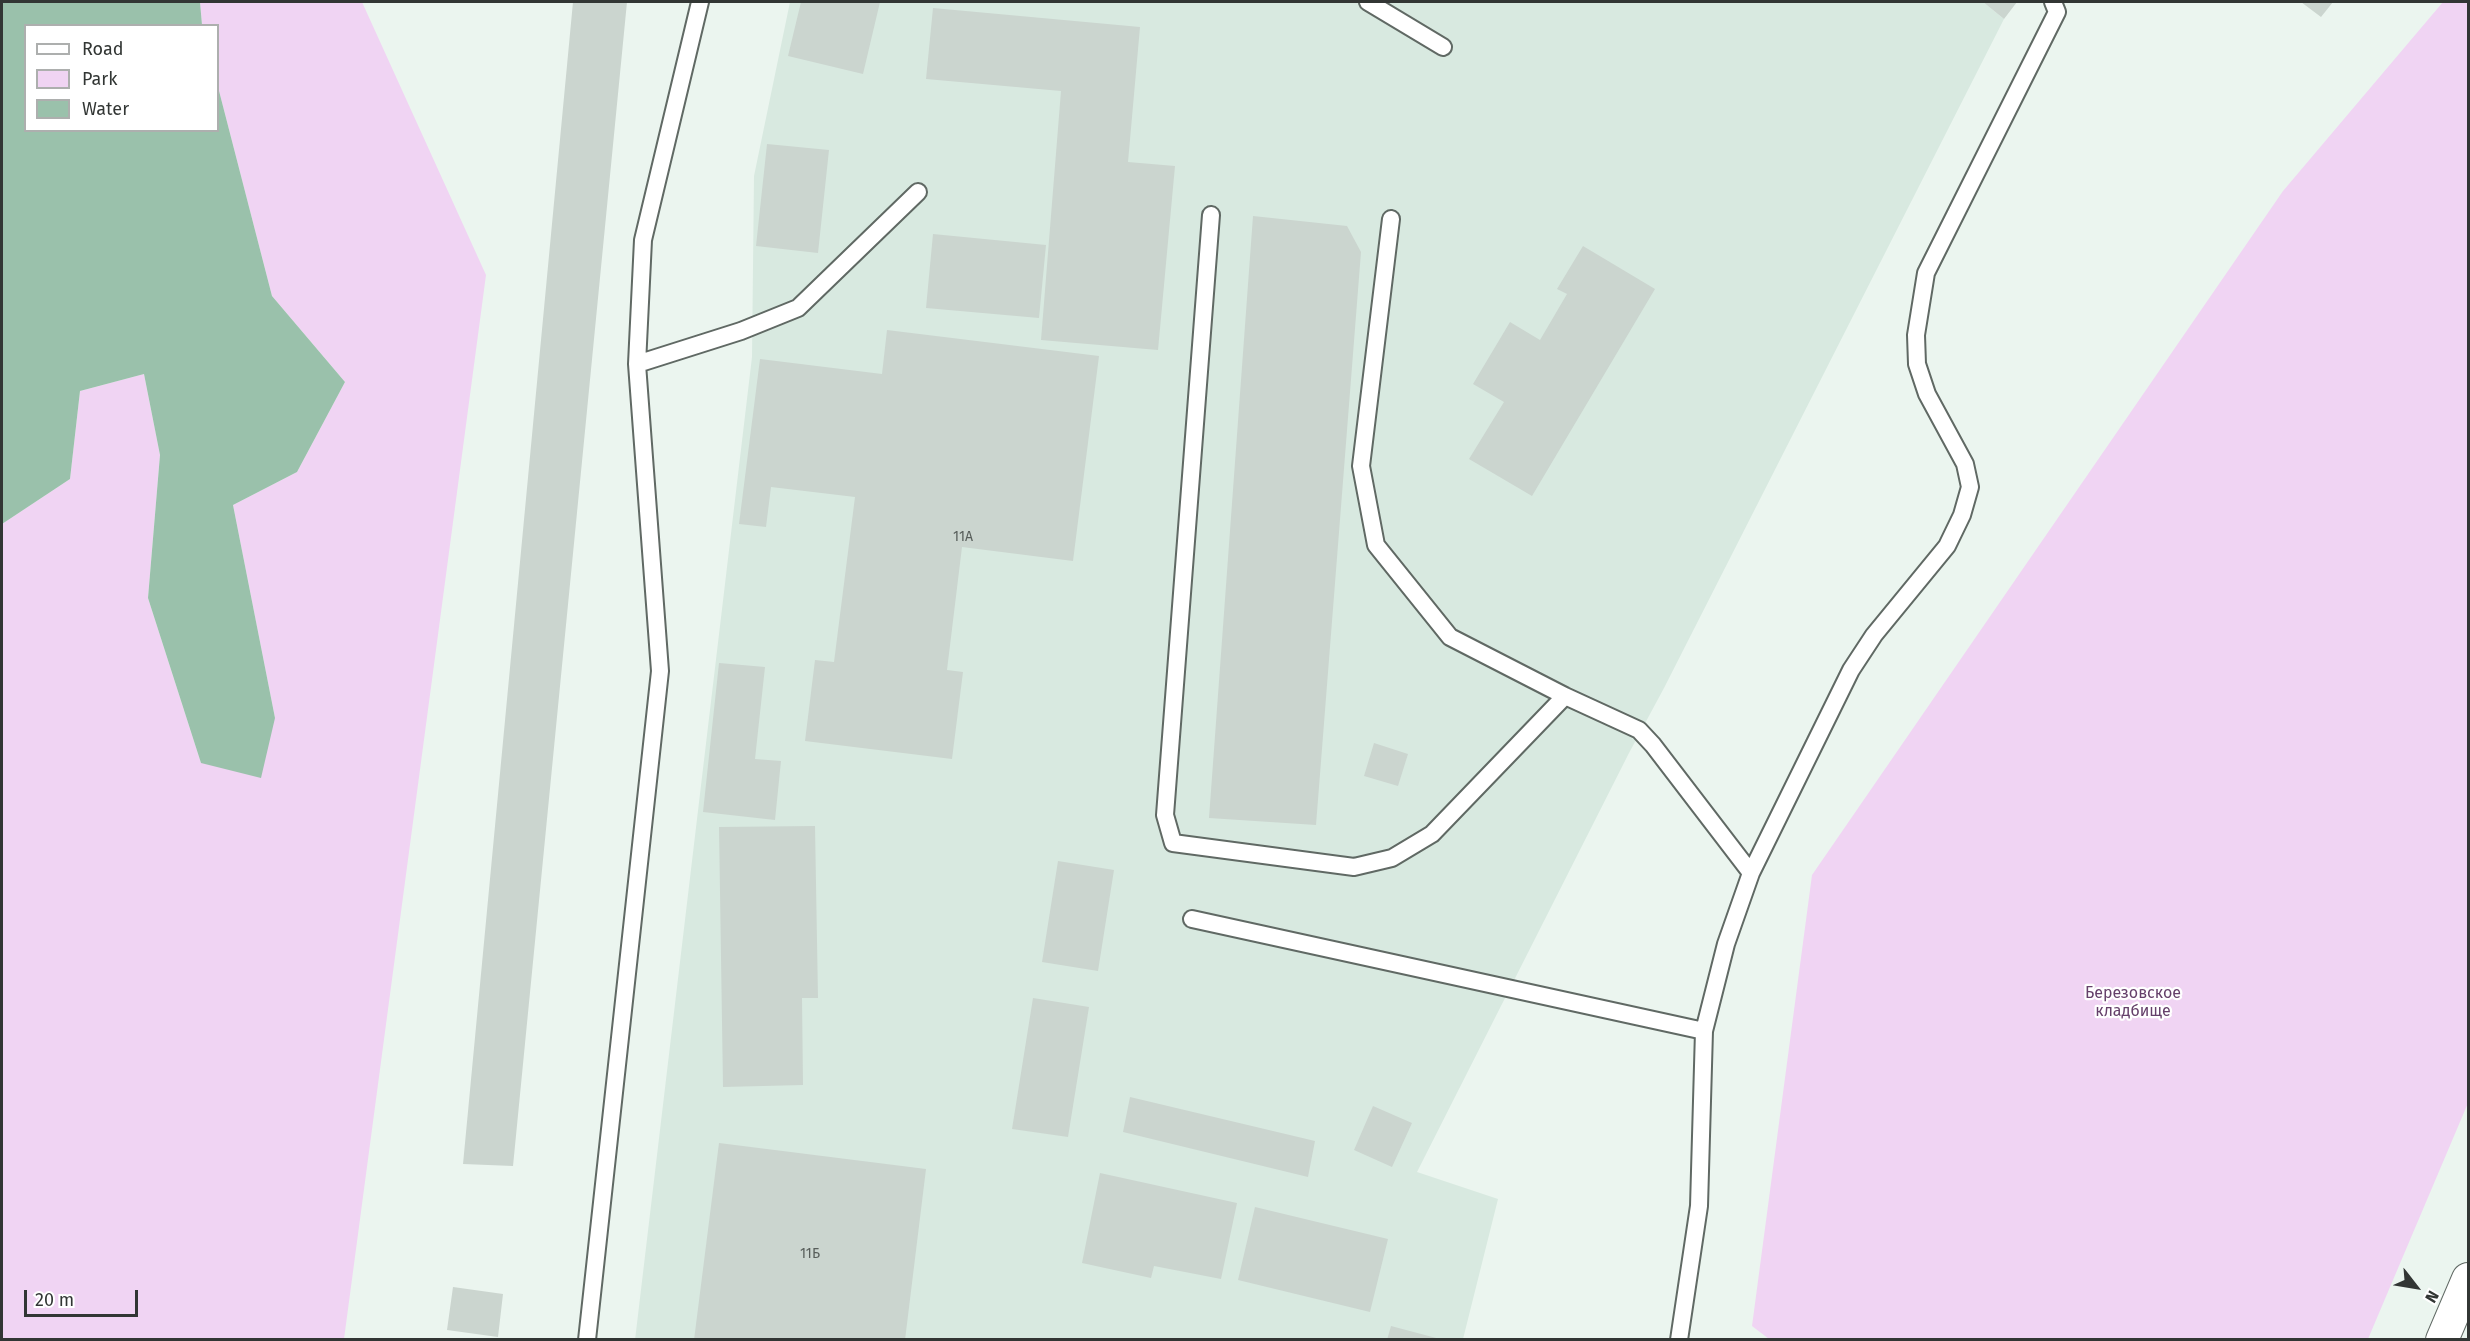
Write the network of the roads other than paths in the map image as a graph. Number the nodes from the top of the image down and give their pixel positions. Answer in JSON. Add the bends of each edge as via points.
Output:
{"nodes":[{"id":1,"x":700,"y":2,"type":"edge"},
{"id":2,"x":1368,"y":2,"type":"edge"},
{"id":3,"x":2053,"y":2,"type":"edge"},
{"id":4,"x":1443,"y":48,"type":"dead end"},
{"id":5,"x":918,"y":192,"type":"dead end"},
{"id":6,"x":1211,"y":215,"type":"dead end"},
{"id":7,"x":1391,"y":219,"type":"dead end"},
{"id":8,"x":637,"y":364,"type":"junction"},
{"id":9,"x":1564,"y":696,"type":"junction"},
{"id":10,"x":1751,"y":873,"type":"junction"},
{"id":11,"x":1192,"y":919,"type":"dead end"},
{"id":12,"x":1704,"y":1031,"type":"junction"},
{"id":13,"x":2469,"y":1279,"type":"edge"},
{"id":14,"x":587,"y":1340,"type":"edge"},
{"id":15,"x":1679,"y":1340,"type":"edge"},
{"id":16,"x":2442,"y":1340,"type":"edge"}],
"edges":[{"from":1,"to":8,"type":"lane","via":[[643,240]]},
{"from":2,"to":4,"type":"lane"},
{"from":3,"to":10,"type":"lane","via":[[2057,12],[1926,273],[1916,335],[1917,364],[1927,393],[1965,464],[1970,487],[1962,515],[1947,546],[1874,635],[1851,670]]},
{"from":5,"to":8,"type":"lane","via":[[798,308]]},
{"from":6,"to":9,"type":"lane","via":[[1165,815],[1173,843],[1354,867],[1392,858],[1432,834]]},
{"from":7,"to":9,"type":"lane","via":[[1361,466],[1376,545],[1450,637]]},
{"from":8,"to":14,"type":"lane","via":[[660,671]]},
{"from":9,"to":10,"type":"lane","via":[[1639,730]]},
{"from":10,"to":12,"type":"lane","via":[[1726,944]]},
{"from":11,"to":12,"type":"lane"},
{"from":12,"to":15,"type":"lane","via":[[1700,1206]]},
{"from":13,"to":16,"type":"street"}]}
